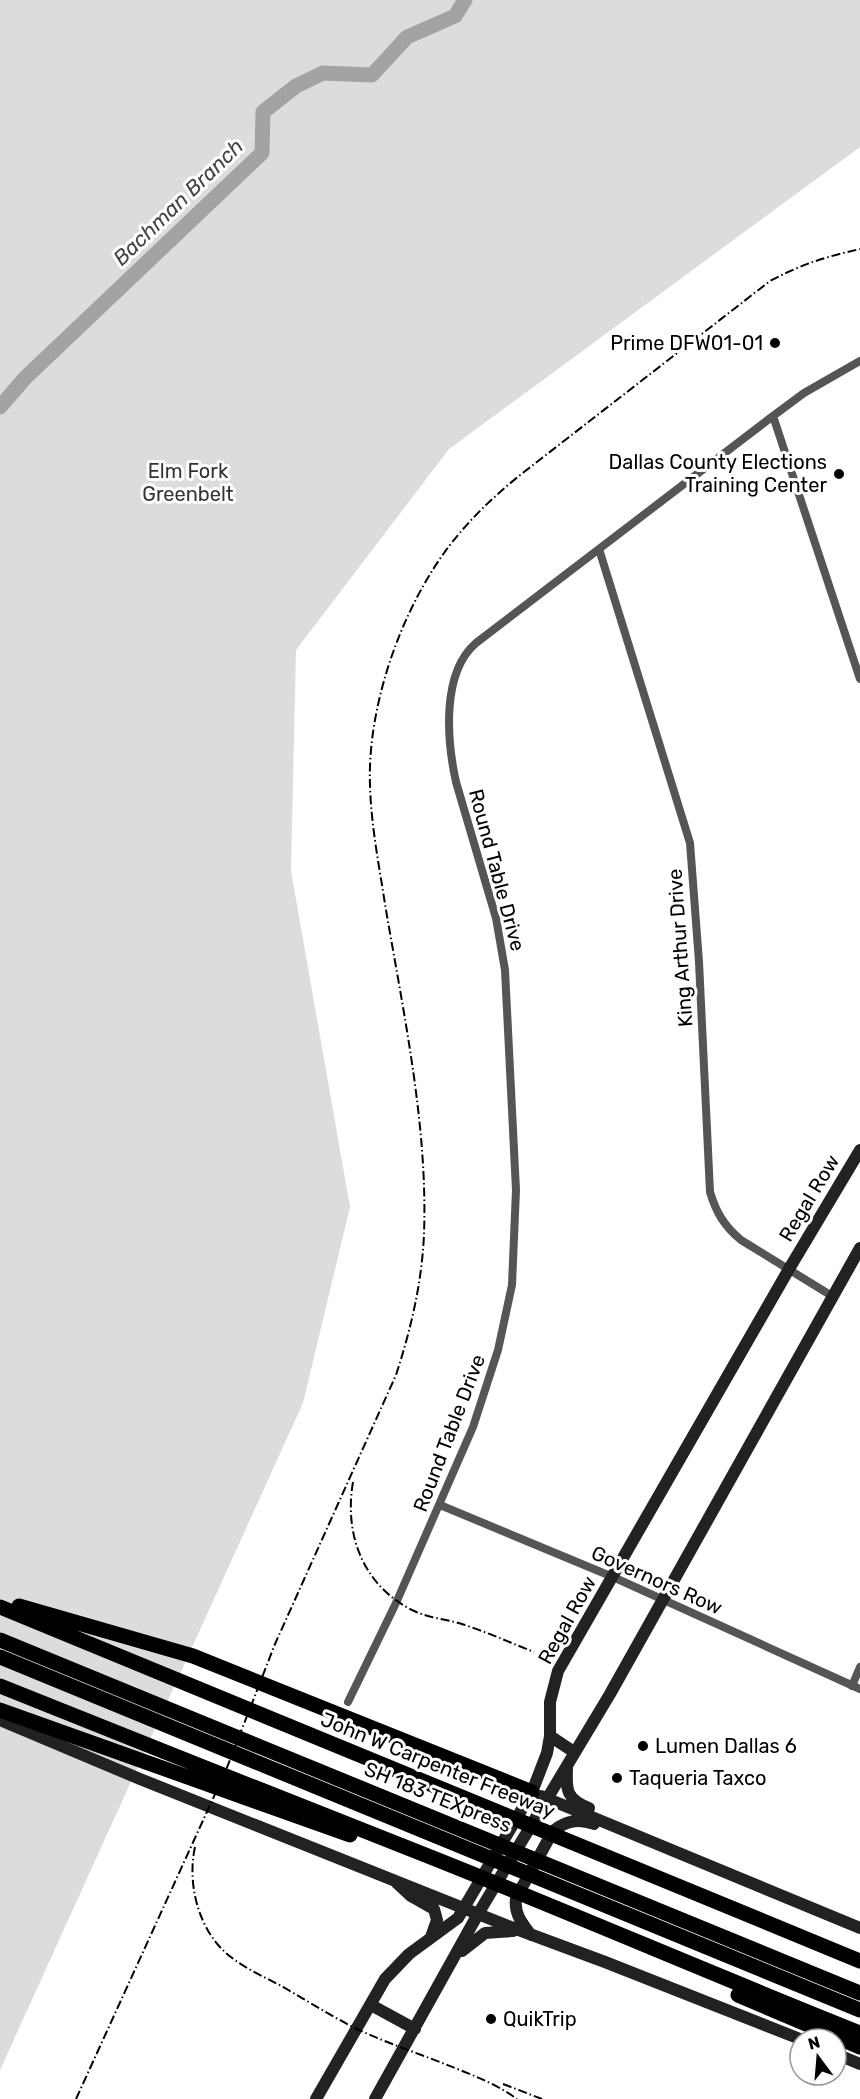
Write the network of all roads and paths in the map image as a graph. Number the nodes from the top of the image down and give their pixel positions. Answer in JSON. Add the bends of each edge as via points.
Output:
{"nodes":[{"id":1,"x":860,"y":361,"type":"edge"},
{"id":2,"x":773,"y":416,"type":"junction"},
{"id":3,"x":599,"y":549,"type":"junction"},
{"id":4,"x":860,"y":680,"type":"edge"},
{"id":5,"x":860,"y":1150,"type":"edge"},
{"id":6,"x":860,"y":1248,"type":"edge"},
{"id":7,"x":789,"y":1269,"type":"junction"},
{"id":8,"x":832,"y":1296,"type":"junction"},
{"id":9,"x":440,"y":1505,"type":"junction"},
{"id":10,"x":613,"y":1577,"type":"junction"},
{"id":11,"x":0,"y":1600,"type":"edge"},
{"id":12,"x":662,"y":1600,"type":"junction"},
{"id":13,"x":0,"y":1607,"type":"edge"},
{"id":14,"x":0,"y":1640,"type":"edge"},
{"id":15,"x":0,"y":1657,"type":"edge"},
{"id":16,"x":860,"y":1667,"type":"edge"},
{"id":17,"x":0,"y":1686,"type":"edge"},
{"id":18,"x":856,"y":1687,"type":"edge"},
{"id":19,"x":348,"y":1702,"type":"dead end"},
{"id":20,"x":0,"y":1710,"type":"edge"},
{"id":21,"x":0,"y":1720,"type":"edge"},
{"id":22,"x":550,"y":1736,"type":"junction"},
{"id":23,"x":574,"y":1752,"type":"junction"},
{"id":24,"x":259,"y":1754,"type":"junction"},
{"id":25,"x":567,"y":1764,"type":"junction"},
{"id":26,"x":243,"y":1789,"type":"junction"},
{"id":27,"x":532,"y":1792,"type":"junction"},
{"id":28,"x":547,"y":1798,"type":"junction"},
{"id":29,"x":436,"y":1827,"type":"junction"},
{"id":30,"x":624,"y":1830,"type":"junction"},
{"id":31,"x":394,"y":1879,"type":"junction"},
{"id":32,"x":465,"y":1908,"type":"junction"},
{"id":33,"x":478,"y":1914,"type":"junction"},
{"id":34,"x":860,"y":1928,"type":"edge"},
{"id":35,"x":525,"y":1933,"type":"junction"},
{"id":36,"x":431,"y":1938,"type":"junction"},
{"id":37,"x":456,"y":1956,"type":"junction"},
{"id":38,"x":860,"y":1961,"type":"edge"},
{"id":39,"x":693,"y":1966,"type":"junction"},
{"id":40,"x":860,"y":1993,"type":"edge"},
{"id":41,"x":371,"y":2005,"type":"junction"},
{"id":42,"x":860,"y":2010,"type":"edge"},
{"id":43,"x":415,"y":2029,"type":"junction"},
{"id":44,"x":860,"y":2033,"type":"edge"},
{"id":45,"x":788,"y":2034,"type":"edge"},
{"id":46,"x":860,"y":2047,"type":"edge"},
{"id":47,"x":316,"y":2099,"type":"edge"},
{"id":48,"x":375,"y":2099,"type":"edge"}],
"edges":[{"from":1,"to":2,"type":"street","name":"Round Table Drive"},
{"from":2,"to":3,"type":"street","name":"Round Table Drive"},
{"from":2,"to":4,"type":"street"},
{"from":3,"to":7,"type":"street","name":"King Arthur Drive","via":[[690,843],[710,1192],[727,1228]]},
{"from":3,"to":9,"type":"street","name":"Round Table Drive","via":[[470,648],[458,668],[450,706],[454,771],[496,918],[505,970],[516,1208],[512,1281],[502,1335],[477,1417]]},
{"from":5,"to":7,"type":"main road","name":"Regal Row"},
{"from":6,"to":8,"type":"main road"},
{"from":7,"to":8,"type":"street","name":"King Arthur Drive"},
{"from":7,"to":10,"type":"main road","name":"Regal Row"},
{"from":8,"to":12,"type":"main road"},
{"from":9,"to":10,"type":"street","name":"Governors Row"},
{"from":9,"to":19,"type":"street","name":"Round Table Drive"},
{"from":10,"to":12,"type":"street","name":"Governors Row"},
{"from":10,"to":22,"type":"main road","name":"Regal Row","via":[[558,1671],[550,1702]]},
{"from":11,"to":27,"type":"highway","via":[[176,1650]]},
{"from":12,"to":18,"type":"street","name":"Governors Row"},
{"from":12,"to":23,"type":"main road"},
{"from":13,"to":38,"type":"highway","name":"John W Carpenter Freeway"},
{"from":14,"to":24,"type":"highway","name":"SH 183 TEXpress"},
{"from":15,"to":24,"type":"highway","name":"SH 183 TEXpress"},
{"from":16,"to":18,"type":"street"},
{"from":17,"to":26,"type":"highway"},
{"from":20,"to":26,"type":"highway"},
{"from":21,"to":31,"type":"main road"},
{"from":22,"to":23,"type":"main road"},
{"from":22,"to":27,"type":"main road","name":"Regal Row","via":[[542,1771]]},
{"from":23,"to":25,"type":"main road"},
{"from":24,"to":29,"type":"highway","name":"SH 183 TEXpress"},
{"from":25,"to":28,"type":"main road"},
{"from":25,"to":30,"type":"main road","via":[[570,1796],[614,1819]]},
{"from":26,"to":39,"type":"highway","via":[[395,1843]]},
{"from":27,"to":28,"type":"main road","name":"John W Carpenter Freeway"},
{"from":27,"to":32,"type":"main road","name":"Regal Row"},
{"from":28,"to":30,"type":"main road","name":"John W Carpenter Freeway"},
{"from":28,"to":33,"type":"main road"},
{"from":29,"to":40,"type":"highway","name":"SH 183 TEXpress","via":[[568,1873]]},
{"from":29,"to":42,"type":"highway","name":"SH 183 TEXpress","via":[[560,1887]]},
{"from":30,"to":34,"type":"main road","name":"John W Carpenter Freeway"},
{"from":30,"to":35,"type":"main road","via":[[584,1820],[568,1822],[553,1831],[516,1898],[515,1909]]},
{"from":31,"to":32,"type":"main road"},
{"from":31,"to":36,"type":"main road","via":[[405,1892],[434,1909],[437,1920]]},
{"from":32,"to":33,"type":"main road"},
{"from":32,"to":36,"type":"main road","name":"Regal Row"},
{"from":33,"to":35,"type":"main road"},
{"from":33,"to":37,"type":"main road"},
{"from":35,"to":37,"type":"main road","via":[[485,1934]]},
{"from":35,"to":45,"type":"main road"},
{"from":36,"to":41,"type":"main road","name":"Regal Row","via":[[397,1964]]},
{"from":37,"to":43,"type":"main road"},
{"from":39,"to":44,"type":"highway"},
{"from":39,"to":46,"type":"highway","via":[[718,1987]]},
{"from":41,"to":43,"type":"main road"},
{"from":41,"to":47,"type":"main road","name":"Regal Row"},
{"from":43,"to":48,"type":"main road"}]}
